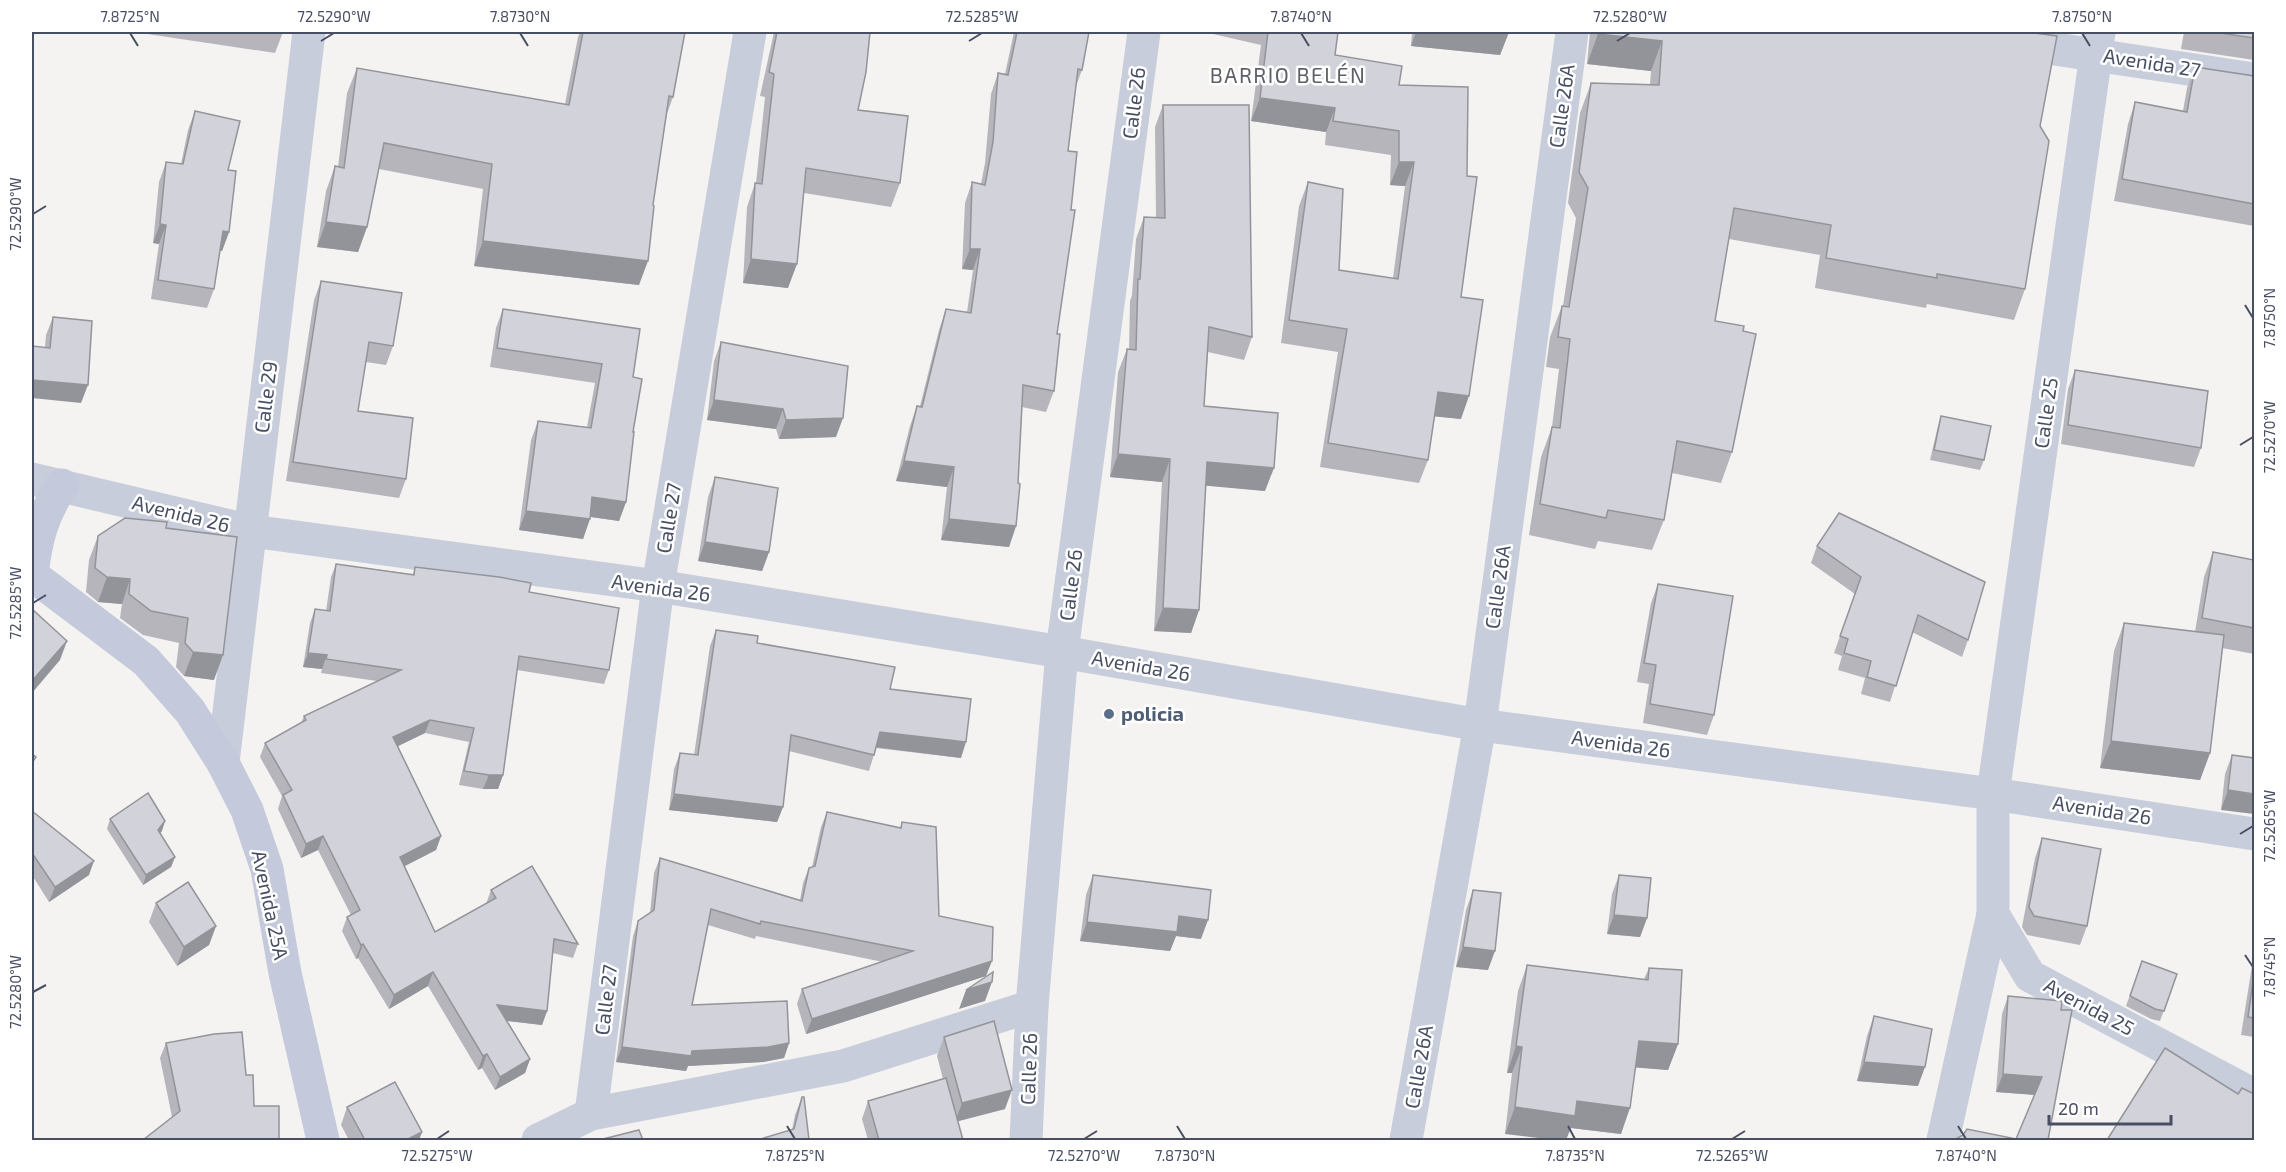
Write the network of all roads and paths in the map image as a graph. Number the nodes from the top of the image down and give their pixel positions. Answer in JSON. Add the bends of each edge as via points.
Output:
{"nodes":[{"id":1,"x":309,"y":32,"type":"edge"},
{"id":2,"x":750,"y":32,"type":"edge"},
{"id":3,"x":1144,"y":32,"type":"edge"},
{"id":4,"x":1572,"y":32,"type":"edge"},
{"id":5,"x":1943,"y":32,"type":"edge"},
{"id":6,"x":2097,"y":43,"type":"edge"},
{"id":7,"x":2254,"y":79,"type":"edge"},
{"id":8,"x":47,"y":482,"type":"edge"},
{"id":9,"x":251,"y":531,"type":"junction"},
{"id":10,"x":32,"y":575,"type":"edge"},
{"id":11,"x":658,"y":586,"type":"junction"},
{"id":12,"x":1062,"y":652,"type":"junction"},
{"id":13,"x":1480,"y":725,"type":"junction"},
{"id":14,"x":223,"y":763,"type":"junction"},
{"id":15,"x":1993,"y":794,"type":"junction"},
{"id":16,"x":2254,"y":834,"type":"edge"},
{"id":17,"x":1993,"y":914,"type":"junction"},
{"id":18,"x":1032,"y":1006,"type":"junction"},
{"id":19,"x":2254,"y":1095,"type":"edge"},
{"id":20,"x":591,"y":1114,"type":"junction"},
{"id":21,"x":323,"y":1140,"type":"edge"},
{"id":22,"x":538,"y":1140,"type":"edge"},
{"id":23,"x":1026,"y":1140,"type":"edge"},
{"id":24,"x":1406,"y":1140,"type":"edge"},
{"id":25,"x":1944,"y":1140,"type":"edge"}],
"edges":[{"from":1,"to":9,"type":"street","name":"Calle 29"},
{"from":2,"to":11,"type":"street","name":"Calle 27"},
{"from":3,"to":12,"type":"street","name":"Calle 26"},
{"from":4,"to":13,"type":"street","name":"Calle 26A"},
{"from":5,"to":6,"type":"street","name":"Avenida 27"},
{"from":6,"to":7,"type":"street","name":"Avenida 27"},
{"from":6,"to":15,"type":"street","name":"Calle 25"},
{"from":8,"to":9,"type":"street","name":"Avenida 26"},
{"from":8,"to":10,"type":"main road","via":[[50,504],[40,525]]},
{"from":9,"to":11,"type":"street","name":"Avenida 26"},
{"from":9,"to":14,"type":"street","name":"Calle 29"},
{"from":10,"to":14,"type":"main road","name":"Avenida 25A","via":[[146,661],[190,711]]},
{"from":11,"to":12,"type":"street","name":"Avenida 26"},
{"from":11,"to":20,"type":"street","name":"Calle 27"},
{"from":12,"to":13,"type":"street","name":"Avenida 26"},
{"from":12,"to":18,"type":"street","name":"Calle 26"},
{"from":13,"to":15,"type":"street","name":"Avenida 26"},
{"from":13,"to":24,"type":"street","name":"Calle 26A"},
{"from":14,"to":21,"type":"main road","name":"Avenida 25A","via":[[247,810],[267,869],[285,974]]},
{"from":15,"to":16,"type":"street","name":"Avenida 26"},
{"from":15,"to":17,"type":"street"},
{"from":17,"to":19,"type":"street","name":"Avenida 25","via":[[2030,976]]},
{"from":17,"to":25,"type":"street"},
{"from":18,"to":20,"type":"street","via":[[843,1066]]},
{"from":18,"to":23,"type":"street","name":"Calle 26"},
{"from":20,"to":22,"type":"street"}]}
